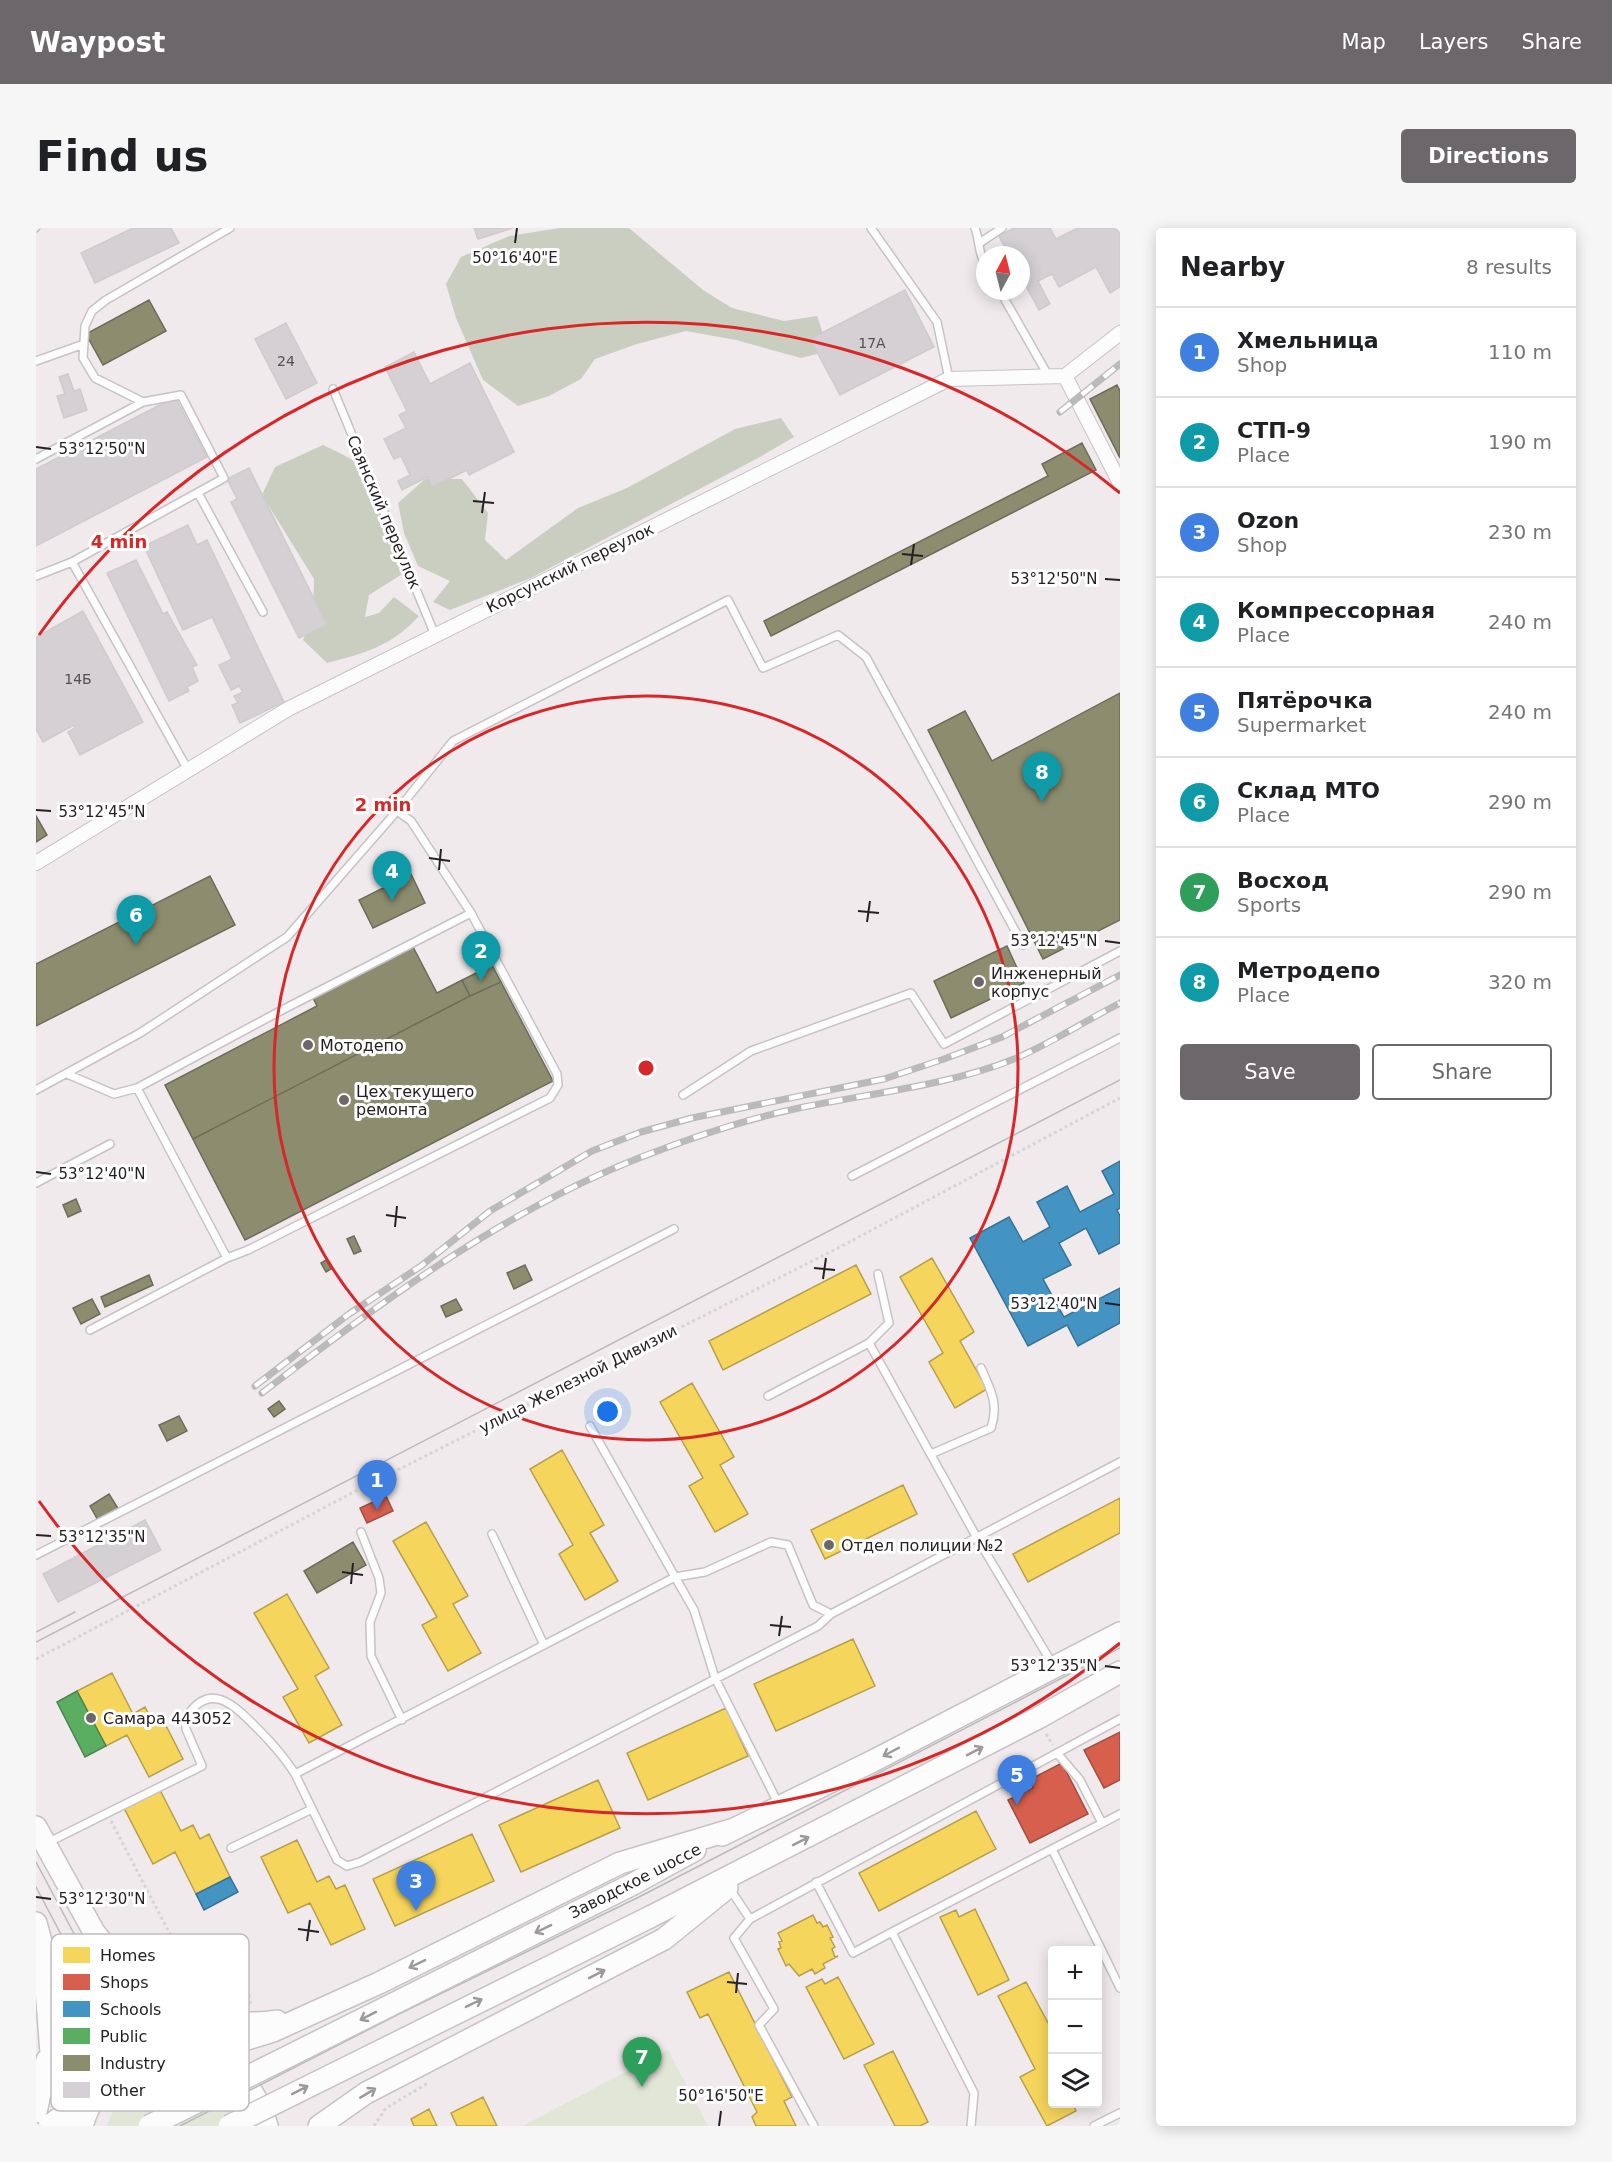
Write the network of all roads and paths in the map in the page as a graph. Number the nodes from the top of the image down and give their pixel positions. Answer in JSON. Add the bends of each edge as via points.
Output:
{"nodes":[{"id":1,"x":230,"y":228,"type":"edge"},
{"id":2,"x":871,"y":228,"type":"edge"},
{"id":3,"x":975,"y":228,"type":"edge"},
{"id":4,"x":1002,"y":228,"type":"edge"},
{"id":5,"x":981,"y":242,"type":"junction"},
{"id":6,"x":981,"y":246,"type":"edge"},
{"id":7,"x":1005,"y":300,"type":"edge"},
{"id":8,"x":1120,"y":333,"type":"edge"},
{"id":9,"x":84,"y":344,"type":"junction"},
{"id":10,"x":36,"y":361,"type":"edge"},
{"id":11,"x":1065,"y":376,"type":"junction"},
{"id":12,"x":1049,"y":377,"type":"junction"},
{"id":13,"x":949,"y":379,"type":"junction"},
{"id":14,"x":333,"y":389,"type":"dead end"},
{"id":15,"x":143,"y":402,"type":"junction"},
{"id":16,"x":36,"y":459,"type":"edge"},
{"id":17,"x":1120,"y":483,"type":"edge"},
{"id":18,"x":198,"y":493,"type":"junction"},
{"id":19,"x":72,"y":562,"type":"junction"},
{"id":20,"x":36,"y":576,"type":"edge"},
{"id":21,"x":263,"y":612,"type":"dead end"},
{"id":22,"x":435,"y":635,"type":"junction"},
{"id":23,"x":188,"y":770,"type":"junction"},
{"id":24,"x":397,"y":812,"type":"junction"},
{"id":25,"x":36,"y":863,"type":"edge"},
{"id":26,"x":471,"y":913,"type":"junction"},
{"id":27,"x":1023,"y":945,"type":"dead end"},
{"id":28,"x":1120,"y":951,"type":"edge"},
{"id":29,"x":1120,"y":1038,"type":"edge"},
{"id":30,"x":67,"y":1074,"type":"junction"},
{"id":31,"x":137,"y":1088,"type":"junction"},
{"id":32,"x":36,"y":1090,"type":"edge"},
{"id":33,"x":683,"y":1095,"type":"dead end"},
{"id":34,"x":1120,"y":1098,"type":"edge"},
{"id":35,"x":110,"y":1144,"type":"dead end"},
{"id":36,"x":852,"y":1176,"type":"dead end"},
{"id":37,"x":36,"y":1183,"type":"edge"},
{"id":38,"x":674,"y":1229,"type":"dead end"},
{"id":39,"x":227,"y":1258,"type":"junction"},
{"id":40,"x":878,"y":1274,"type":"dead end"},
{"id":41,"x":90,"y":1330,"type":"dead end"},
{"id":42,"x":869,"y":1342,"type":"junction"},
{"id":43,"x":981,"y":1368,"type":"dead end"},
{"id":44,"x":768,"y":1396,"type":"dead end"},
{"id":45,"x":590,"y":1426,"type":"dead end"},
{"id":46,"x":931,"y":1454,"type":"junction"},
{"id":47,"x":1120,"y":1462,"type":"edge"},
{"id":48,"x":361,"y":1532,"type":"dead end"},
{"id":49,"x":492,"y":1534,"type":"dead end"},
{"id":50,"x":977,"y":1538,"type":"junction"},
{"id":51,"x":36,"y":1555,"type":"edge"},
{"id":52,"x":675,"y":1577,"type":"junction"},
{"id":53,"x":831,"y":1614,"type":"junction"},
{"id":54,"x":1120,"y":1633,"type":"edge"},
{"id":55,"x":544,"y":1645,"type":"junction"},
{"id":56,"x":36,"y":1659,"type":"edge"},
{"id":57,"x":1055,"y":1667,"type":"junction"},
{"id":58,"x":1120,"y":1672,"type":"edge"},
{"id":59,"x":715,"y":1678,"type":"junction"},
{"id":60,"x":1120,"y":1719,"type":"edge"},
{"id":61,"x":402,"y":1720,"type":"junction"},
{"id":62,"x":1057,"y":1753,"type":"junction"},
{"id":63,"x":295,"y":1774,"type":"junction"},
{"id":64,"x":780,"y":1807,"type":"junction"},
{"id":65,"x":312,"y":1809,"type":"junction"},
{"id":66,"x":107,"y":1814,"type":"junction"},
{"id":67,"x":1120,"y":1814,"type":"edge"},
{"id":68,"x":1102,"y":1823,"type":"junction"},
{"id":69,"x":734,"y":1829,"type":"junction"},
{"id":70,"x":40,"y":1836,"type":"edge"},
{"id":71,"x":231,"y":1848,"type":"dead end"},
{"id":72,"x":1052,"y":1849,"type":"junction"},
{"id":73,"x":750,"y":1868,"type":"junction"},
{"id":74,"x":816,"y":1882,"type":"junction"},
{"id":75,"x":729,"y":1887,"type":"junction"},
{"id":76,"x":750,"y":1919,"type":"junction"},
{"id":77,"x":36,"y":1923,"type":"edge"},
{"id":78,"x":892,"y":1932,"type":"junction"},
{"id":79,"x":96,"y":1934,"type":"edge"},
{"id":80,"x":170,"y":1934,"type":"edge"},
{"id":81,"x":1120,"y":1988,"type":"edge"},
{"id":82,"x":312,"y":2013,"type":"junction"},
{"id":83,"x":249,"y":2023,"type":"edge"},
{"id":84,"x":49,"y":2036,"type":"junction"},
{"id":85,"x":249,"y":2038,"type":"edge"},
{"id":86,"x":51,"y":2056,"type":"edge"},
{"id":87,"x":249,"y":2076,"type":"edge"},
{"id":88,"x":428,"y":2083,"type":"dead end"},
{"id":89,"x":249,"y":2090,"type":"edge"},
{"id":90,"x":179,"y":2111,"type":"edge"},
{"id":91,"x":36,"y":2112,"type":"edge"},
{"id":92,"x":1120,"y":2113,"type":"edge"},
{"id":93,"x":73,"y":2122,"type":"edge"},
{"id":94,"x":49,"y":2126,"type":"edge"},
{"id":95,"x":149,"y":2126,"type":"edge"},
{"id":96,"x":229,"y":2126,"type":"edge"},
{"id":97,"x":267,"y":2126,"type":"edge"},
{"id":98,"x":320,"y":2126,"type":"edge"},
{"id":99,"x":374,"y":2126,"type":"edge"},
{"id":100,"x":814,"y":2126,"type":"edge"},
{"id":101,"x":971,"y":2126,"type":"edge"},
{"id":102,"x":1094,"y":2126,"type":"edge"}],
"edges":[{"from":1,"to":9,"type":"lane","via":[[92,311],[85,326]]},
{"from":2,"to":13,"type":"lane","via":[[937,322]]},
{"from":3,"to":5,"type":"lane"},
{"from":4,"to":5,"type":"lane"},
{"from":5,"to":6,"type":"lane"},
{"from":7,"to":12,"type":"lane"},
{"from":8,"to":11,"type":"street"},
{"from":9,"to":10,"type":"lane"},
{"from":9,"to":15,"type":"lane","via":[[83,358],[95,378]]},
{"from":11,"to":12,"type":"street","name":"Корсунский переулок"},
{"from":11,"to":17,"type":"street"},
{"from":12,"to":13,"type":"street","name":"Корсунский переулок"},
{"from":13,"to":22,"type":"street","name":"Корсунский переулок"},
{"from":14,"to":22,"type":"lane","name":"Саянский переулок"},
{"from":15,"to":16,"type":"lane"},
{"from":15,"to":18,"type":"lane","via":[[181,395],[224,478]]},
{"from":18,"to":19,"type":"lane"},
{"from":18,"to":21,"type":"lane"},
{"from":19,"to":20,"type":"lane"},
{"from":19,"to":23,"type":"lane"},
{"from":22,"to":23,"type":"street","name":"Корсунский переулок","via":[[288,709]]},
{"from":23,"to":25,"type":"street","name":"Корсунский переулок"},
{"from":24,"to":26,"type":"lane","via":[[411,821]]},
{"from":24,"to":27,"type":"lane","via":[[453,741],[728,600],[763,668],[838,635],[866,657]]},
{"from":24,"to":30,"type":"lane","via":[[287,937],[140,1033]]},
{"from":26,"to":31,"type":"lane"},
{"from":26,"to":39,"type":"lane","via":[[557,1074],[558,1085],[550,1098]]},
{"from":28,"to":33,"type":"lane","via":[[944,1044],[911,993],[751,1051]]},
{"from":29,"to":36,"type":"lane"},
{"from":30,"to":31,"type":"lane","via":[[114,1094]]},
{"from":30,"to":32,"type":"lane"},
{"from":31,"to":39,"type":"lane"},
{"from":34,"to":56,"type":"path","name":"улица Железной Дивизии","via":[[838,1248],[352,1493]]},
{"from":35,"to":37,"type":"lane"},
{"from":38,"to":51,"type":"lane"},
{"from":39,"to":41,"type":"lane"},
{"from":40,"to":42,"type":"lane","via":[[889,1323]]},
{"from":42,"to":44,"type":"lane"},
{"from":42,"to":46,"type":"lane"},
{"from":43,"to":46,"type":"lane","via":[[994,1395],[996,1413],[991,1428]]},
{"from":45,"to":52,"type":"lane"},
{"from":46,"to":50,"type":"lane"},
{"from":47,"to":50,"type":"lane"},
{"from":48,"to":61,"type":"lane","via":[[381,1593],[370,1622],[371,1656]]},
{"from":49,"to":55,"type":"lane"},
{"from":50,"to":53,"type":"lane"},
{"from":50,"to":57,"type":"lane"},
{"from":52,"to":53,"type":"lane","via":[[705,1572],[771,1542],[788,1545],[813,1605]]},
{"from":52,"to":55,"type":"lane"},
{"from":52,"to":59,"type":"lane","via":[[694,1610]]},
{"from":53,"to":59,"type":"lane","via":[[818,1626]]},
{"from":54,"to":57,"type":"main road","name":"Заводское шоссе"},
{"from":55,"to":61,"type":"lane"},
{"from":57,"to":64,"type":"main road","name":"Заводское шоссе","one_way":true},
{"from":73,"to":58,"type":"main road","one_way":true},
{"from":59,"to":64,"type":"lane"},
{"from":59,"to":65,"type":"lane","via":[[360,1863],[347,1866],[337,1860]]},
{"from":60,"to":62,"type":"lane"},
{"from":61,"to":63,"type":"lane"},
{"from":62,"to":68,"type":"lane","via":[[1080,1780]]},
{"from":62,"to":74,"type":"lane"},
{"from":63,"to":65,"type":"lane"},
{"from":63,"to":66,"type":"lane","via":[[278,1749],[232,1703],[211,1698],[196,1704],[185,1719],[202,1766]]},
{"from":64,"to":69,"type":"main road","name":"Заводское шоссе"},
{"from":65,"to":71,"type":"lane"},
{"from":66,"to":70,"type":"lane"},
{"from":66,"to":80,"type":"path"},
{"from":67,"to":68,"type":"lane"},
{"from":68,"to":72,"type":"lane"},
{"from":69,"to":82,"type":"main road","one_way":true,"via":[[620,1863]]},
{"from":69,"to":87,"type":"main road","name":"Заводское шоссе","one_way":true,"bridge":true,"via":[[633,1884]]},
{"from":70,"to":79,"type":"main road"},
{"from":72,"to":78,"type":"lane"},
{"from":72,"to":81,"type":"lane"},
{"from":73,"to":75,"type":"main road"},
{"from":96,"to":73,"type":"main road","one_way":true,"bridge":true},
{"from":74,"to":76,"type":"lane"},
{"from":74,"to":78,"type":"lane","via":[[853,1953]]},
{"from":75,"to":76,"type":"lane"},
{"from":98,"to":75,"type":"main road","one_way":true,"via":[[366,2093],[664,1940]]},
{"from":76,"to":100,"type":"lane","via":[[734,1938],[774,2009],[759,2025]]},
{"from":77,"to":84,"type":"main road","via":[[43,1949]]},
{"from":78,"to":101,"type":"lane","via":[[974,2093]]},
{"from":82,"to":83,"type":"main road"},
{"from":82,"to":85,"type":"main road"},
{"from":84,"to":86,"type":"main road"},
{"from":84,"to":91,"type":"main road"},
{"from":88,"to":99,"type":"path","via":[[386,2108]]},
{"from":89,"to":97,"type":"main road","via":[[262,2108]]},
{"from":90,"to":95,"type":"main road","name":"Заводское шоссе","one_way":true,"bridge":true},
{"from":92,"to":102,"type":"lane"},
{"from":93,"to":94,"type":"main road"}]}
